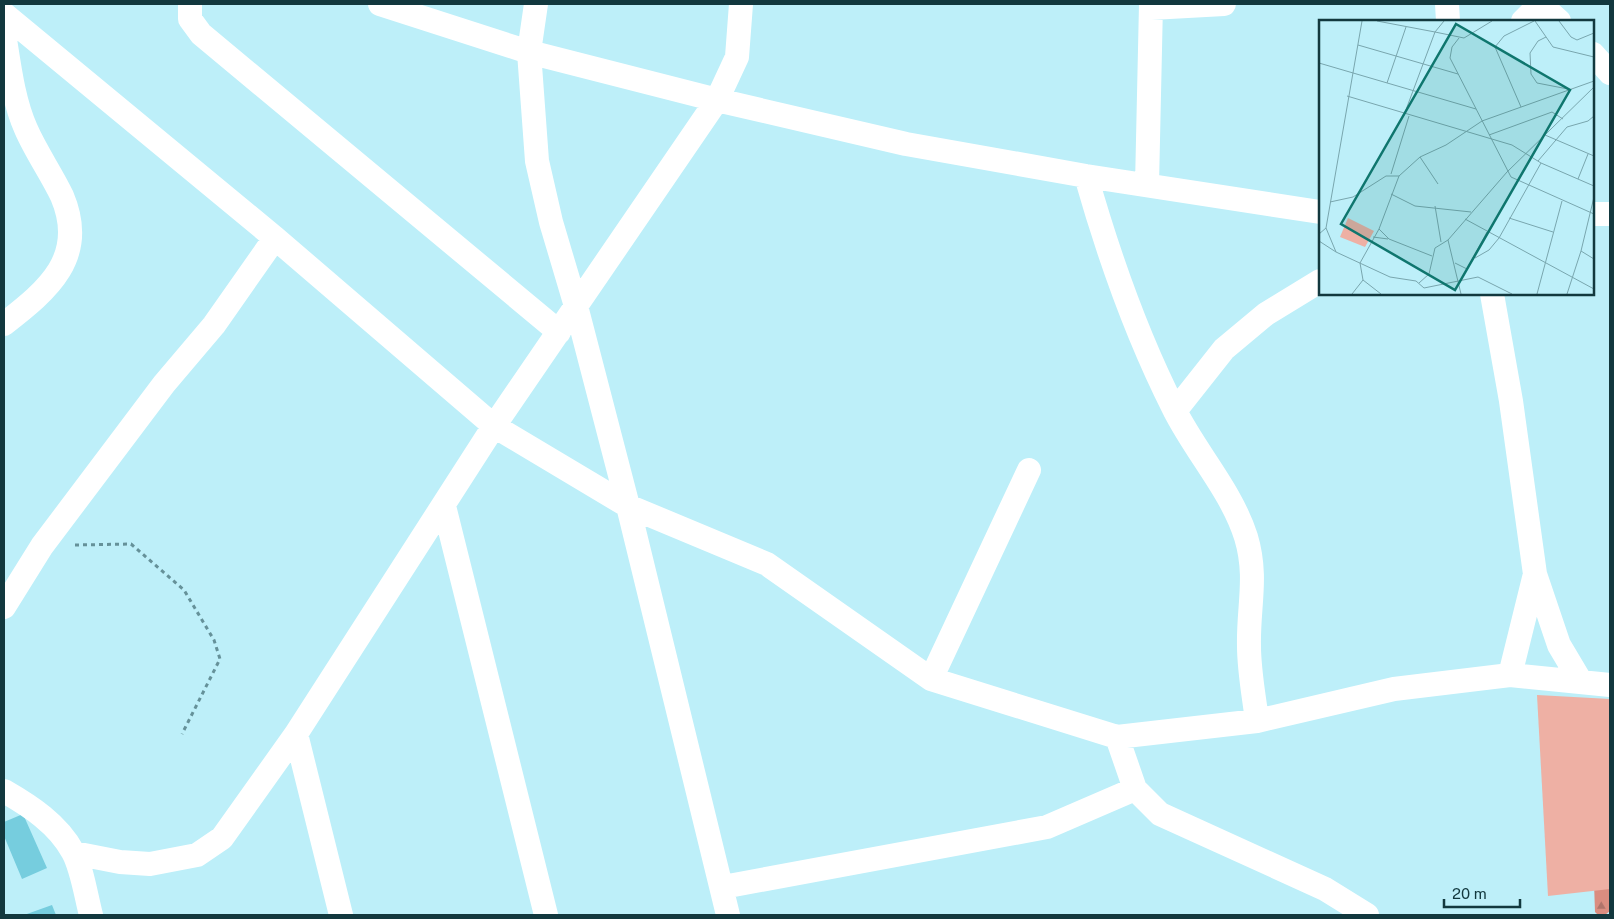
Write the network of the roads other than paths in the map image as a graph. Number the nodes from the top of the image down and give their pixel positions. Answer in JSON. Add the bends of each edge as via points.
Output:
{"nodes":[{"id":1,"x":190,"y":4,"type":"edge"},
{"id":2,"x":380,"y":4,"type":"edge"},
{"id":3,"x":536,"y":4,"type":"edge"},
{"id":4,"x":741,"y":4,"type":"edge"},
{"id":5,"x":1224,"y":4,"type":"edge"},
{"id":6,"x":1447,"y":4,"type":"edge"},
{"id":7,"x":1540,"y":4,"type":"edge"},
{"id":8,"x":1151,"y":6,"type":"edge"},
{"id":9,"x":4,"y":14,"type":"edge"},
{"id":10,"x":1448,"y":20,"type":"edge"},
{"id":11,"x":1524,"y":20,"type":"edge"},
{"id":12,"x":1558,"y":20,"type":"edge"},
{"id":13,"x":4,"y":33,"type":"edge"},
{"id":14,"x":529,"y":52,"type":"junction"},
{"id":15,"x":1594,"y":55,"type":"edge"},
{"id":16,"x":1610,"y":73,"type":"edge"},
{"id":17,"x":717,"y":100,"type":"junction"},
{"id":18,"x":1086,"y":176,"type":"junction"},
{"id":19,"x":1147,"y":185,"type":"junction"},
{"id":20,"x":1319,"y":212,"type":"edge"},
{"id":21,"x":1594,"y":214,"type":"edge"},
{"id":22,"x":1610,"y":214,"type":"edge"},
{"id":23,"x":275,"y":238,"type":"junction"},
{"id":24,"x":1319,"y":282,"type":"edge"},
{"id":25,"x":1492,"y":295,"type":"edge"},
{"id":26,"x":576,"y":306,"type":"junction"},
{"id":27,"x":4,"y":324,"type":"edge"},
{"id":28,"x":559,"y":332,"type":"junction"},
{"id":29,"x":1175,"y":411,"type":"junction"},
{"id":30,"x":494,"y":426,"type":"junction"},
{"id":31,"x":1029,"y":470,"type":"dead end"},
{"id":32,"x":444,"y":506,"type":"junction"},
{"id":33,"x":628,"y":506,"type":"junction"},
{"id":34,"x":1535,"y":574,"type":"junction"},
{"id":35,"x":4,"y":607,"type":"edge"},
{"id":36,"x":1510,"y":675,"type":"junction"},
{"id":37,"x":931,"y":679,"type":"junction"},
{"id":38,"x":1581,"y":682,"type":"junction"},
{"id":39,"x":1610,"y":685,"type":"edge"},
{"id":40,"x":1257,"y":721,"type":"junction"},
{"id":41,"x":296,"y":734,"type":"junction"},
{"id":42,"x":1117,"y":737,"type":"junction"},
{"id":43,"x":1135,"y":789,"type":"junction"},
{"id":44,"x":4,"y":791,"type":"edge"},
{"id":45,"x":74,"y":852,"type":"junction"},
{"id":46,"x":723,"y":887,"type":"junction"},
{"id":47,"x":91,"y":915,"type":"edge"},
{"id":48,"x":341,"y":915,"type":"edge"},
{"id":49,"x":546,"y":915,"type":"edge"},
{"id":50,"x":728,"y":915,"type":"edge"},
{"id":51,"x":1367,"y":915,"type":"edge"}],
"edges":[{"from":1,"to":28,"type":"street","via":[[190,19],[201,34]]},
{"from":2,"to":14,"type":"street"},
{"from":3,"to":14,"type":"street"},
{"from":4,"to":17,"type":"street","via":[[737,57]]},
{"from":5,"to":8,"type":"street"},
{"from":6,"to":10,"type":"street"},
{"from":7,"to":11,"type":"street"},
{"from":7,"to":12,"type":"street"},
{"from":8,"to":19,"type":"street"},
{"from":9,"to":23,"type":"street"},
{"from":13,"to":27,"type":"street","via":[[11,77],[25,128],[62,197],[71,226],[68,256],[44,292]]},
{"from":14,"to":17,"type":"street"},
{"from":14,"to":26,"type":"street","via":[[537,161]]},
{"from":15,"to":16,"type":"street"},
{"from":17,"to":18,"type":"street","via":[[906,144]]},
{"from":17,"to":26,"type":"street"},
{"from":18,"to":19,"type":"street"},
{"from":18,"to":29,"type":"street","via":[[1104,241],[1139,336]]},
{"from":19,"to":20,"type":"street"},
{"from":21,"to":22,"type":"street"},
{"from":23,"to":30,"type":"street"},
{"from":23,"to":35,"type":"street","via":[[214,325],[164,384],[42,546]]},
{"from":24,"to":29,"type":"street","via":[[1266,314],[1224,349]]},
{"from":25,"to":34,"type":"street","via":[[1511,401]]},
{"from":26,"to":28,"type":"street"},
{"from":26,"to":33,"type":"street"},
{"from":28,"to":30,"type":"street"},
{"from":29,"to":40,"type":"street","via":[[1229,498],[1246,537],[1253,571],[1249,646]]},
{"from":30,"to":32,"type":"street"},
{"from":30,"to":33,"type":"street"},
{"from":31,"to":37,"type":"street"},
{"from":32,"to":41,"type":"street"},
{"from":32,"to":49,"type":"street"},
{"from":33,"to":37,"type":"street","via":[[767,564]]},
{"from":33,"to":46,"type":"street"},
{"from":34,"to":36,"type":"street"},
{"from":34,"to":38,"type":"street","via":[[1559,645]]},
{"from":36,"to":38,"type":"street"},
{"from":36,"to":40,"type":"street","via":[[1394,689]]},
{"from":37,"to":42,"type":"street"},
{"from":38,"to":39,"type":"street"},
{"from":40,"to":42,"type":"street"},
{"from":41,"to":45,"type":"street","via":[[222,838],[197,855],[150,864],[120,862]]},
{"from":41,"to":48,"type":"street"},
{"from":42,"to":43,"type":"street"},
{"from":43,"to":46,"type":"street","via":[[1047,827]]},
{"from":43,"to":51,"type":"street","via":[[1160,814],[1325,889]]},
{"from":44,"to":45,"type":"street","via":[[28,804],[57,828]]},
{"from":45,"to":47,"type":"street"},
{"from":46,"to":50,"type":"street"}]}
